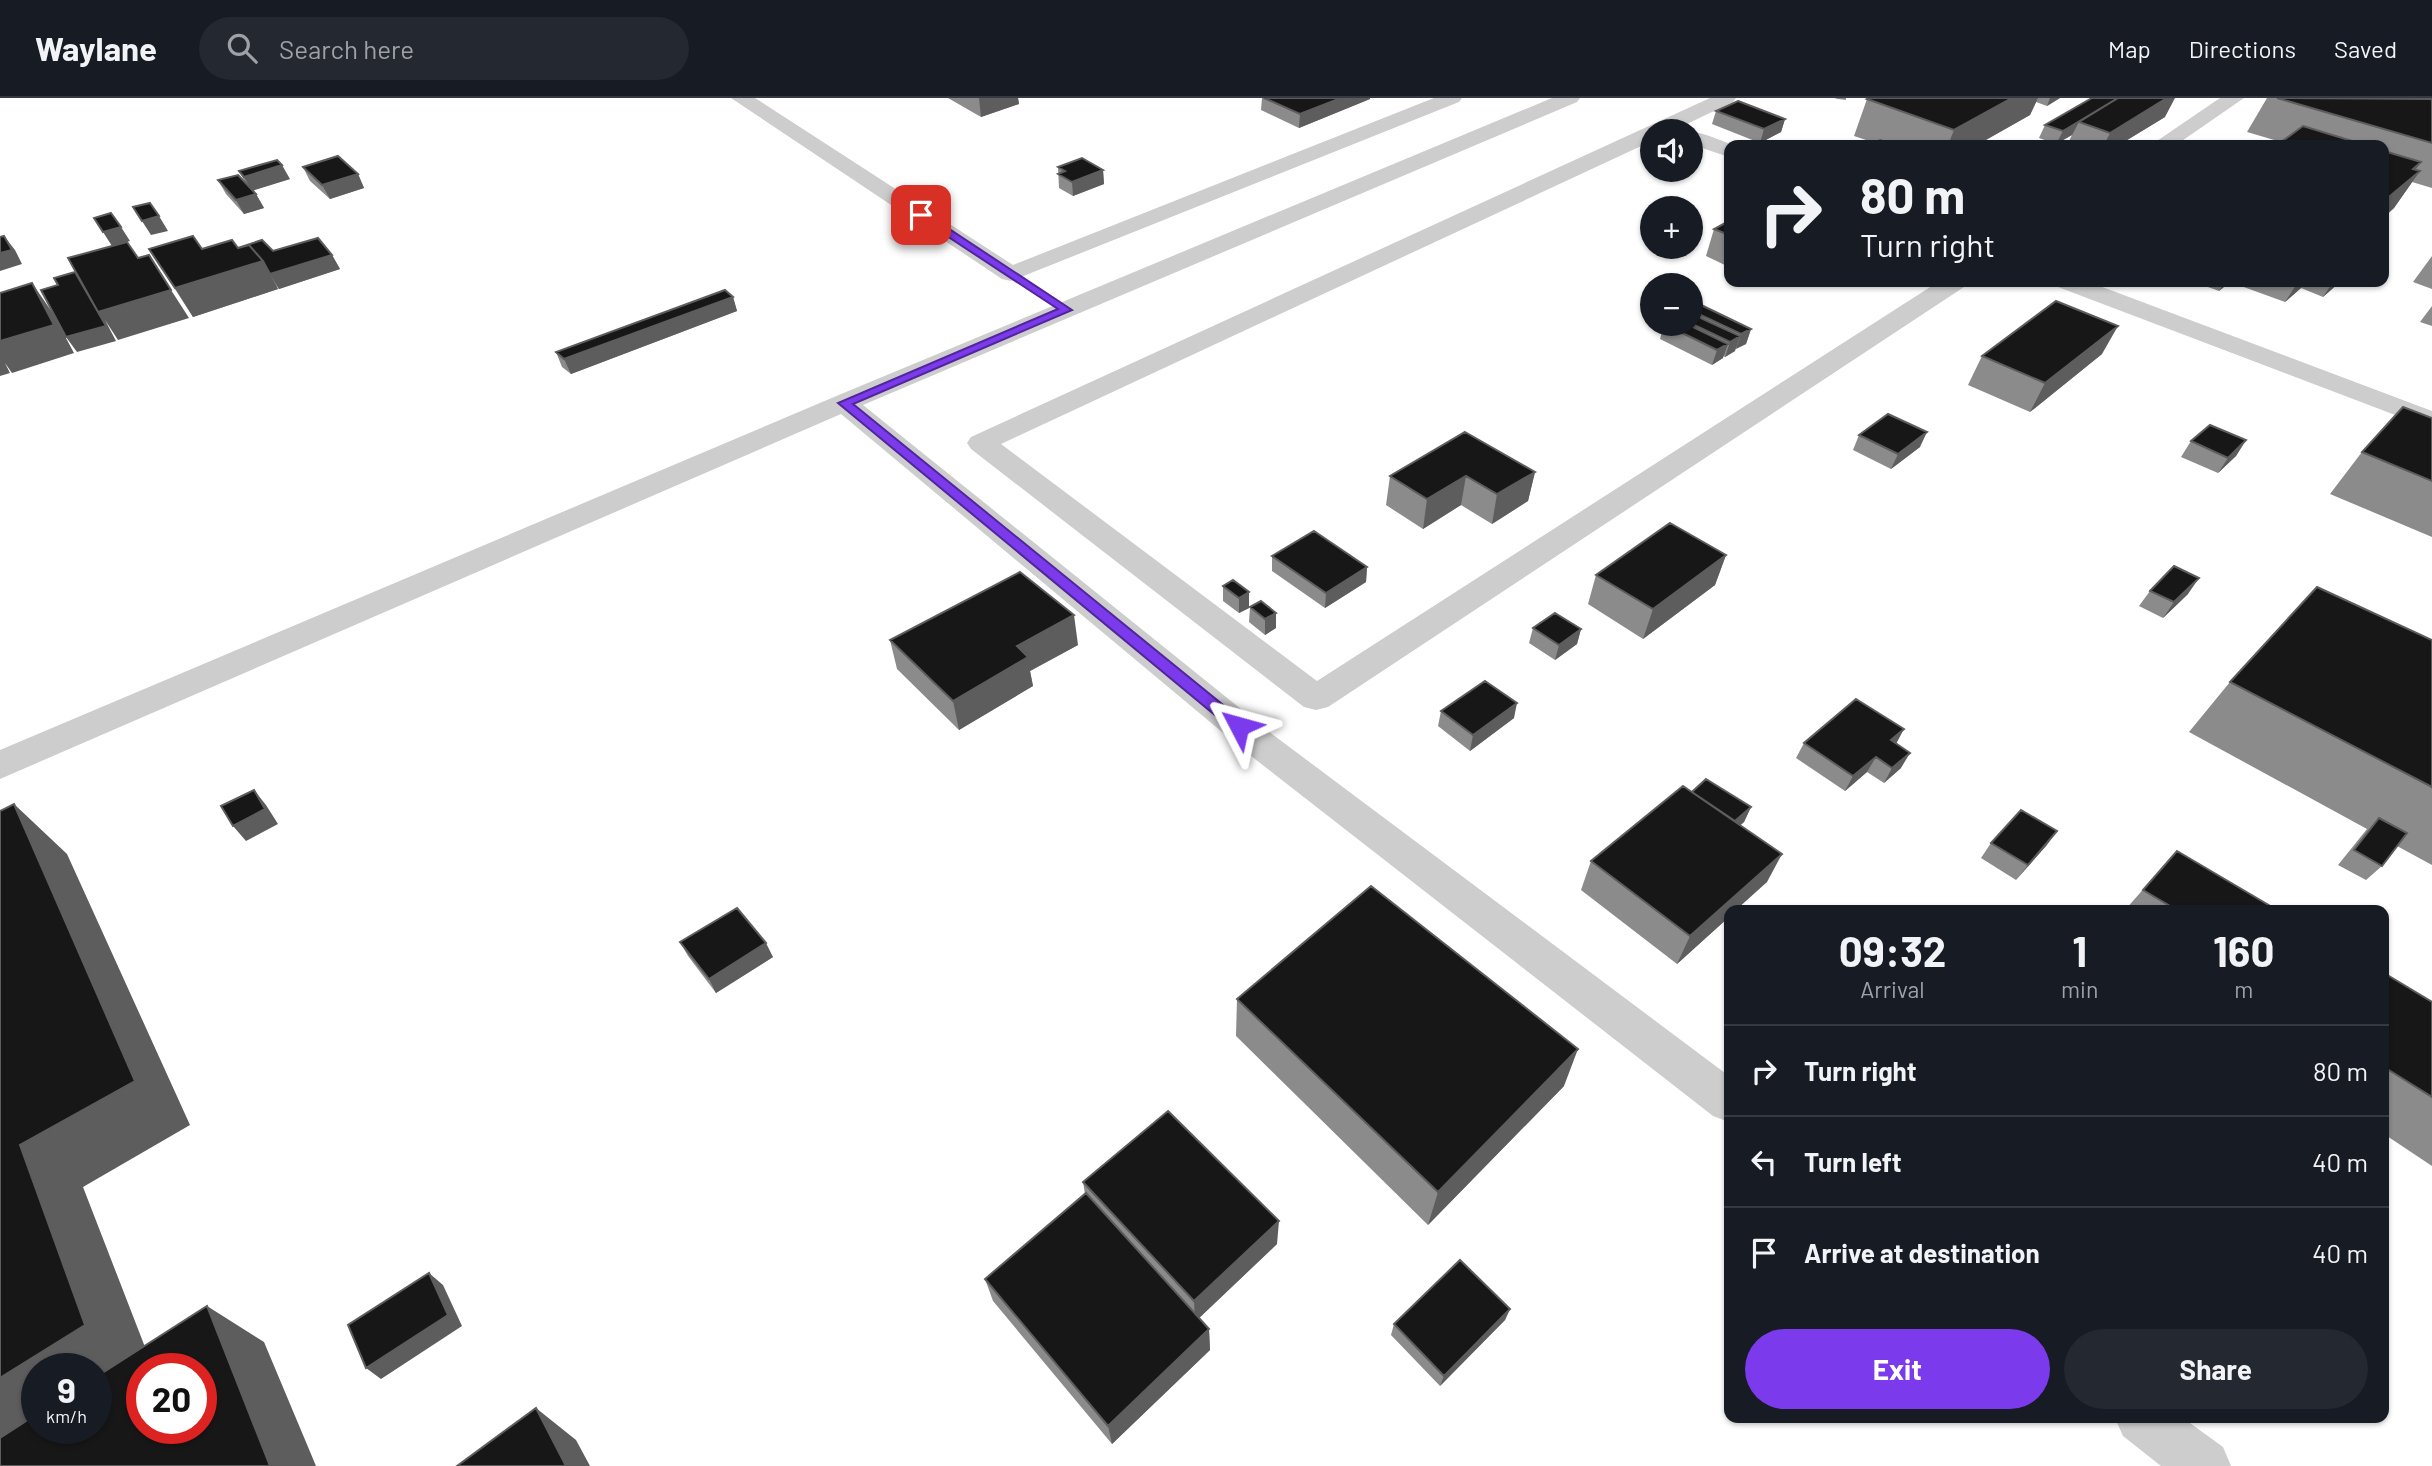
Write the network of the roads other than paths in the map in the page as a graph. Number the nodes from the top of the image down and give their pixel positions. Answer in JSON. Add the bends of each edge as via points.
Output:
{"nodes":[{"id":1,"x":741,"y":98,"type":"edge"},
{"id":2,"x":1452,"y":98,"type":"edge"},
{"id":3,"x":1570,"y":98,"type":"edge"},
{"id":4,"x":1726,"y":98,"type":"edge"},
{"id":5,"x":2234,"y":98,"type":"edge"},
{"id":6,"x":1686,"y":119,"type":"edge"},
{"id":7,"x":2170,"y":140,"type":"edge"},
{"id":8,"x":1703,"y":141,"type":"edge"},
{"id":9,"x":1640,"y":142,"type":"edge"},
{"id":10,"x":1724,"y":149,"type":"edge"},
{"id":11,"x":1011,"y":274,"type":"junction"},
{"id":12,"x":1947,"y":287,"type":"edge"},
{"id":13,"x":2080,"y":287,"type":"edge"},
{"id":14,"x":1066,"y":310,"type":"junction"},
{"id":15,"x":844,"y":403,"type":"junction"},
{"id":16,"x":2432,"y":421,"type":"edge"},
{"id":17,"x":0,"y":765,"type":"edge"},
{"id":18,"x":1724,"y":1098,"type":"edge"},
{"id":19,"x":2148,"y":1423,"type":"edge"},
{"id":20,"x":2204,"y":1466,"type":"edge"}],
"edges":[{"from":1,"to":11,"type":"lane"},
{"from":2,"to":11,"type":"lane"},
{"from":3,"to":14,"type":"lane"},
{"from":4,"to":6,"type":"lane"},
{"from":5,"to":7,"type":"lane"},
{"from":8,"to":10,"type":"lane"},
{"from":9,"to":12,"type":"lane","via":[[981,443],[1317,698]]},
{"from":11,"to":14,"type":"lane"},
{"from":13,"to":16,"type":"lane"},
{"from":14,"to":15,"type":"lane"},
{"from":15,"to":17,"type":"lane"},
{"from":15,"to":18,"type":"lane","via":[[1259,743]]},
{"from":19,"to":20,"type":"lane"}]}
